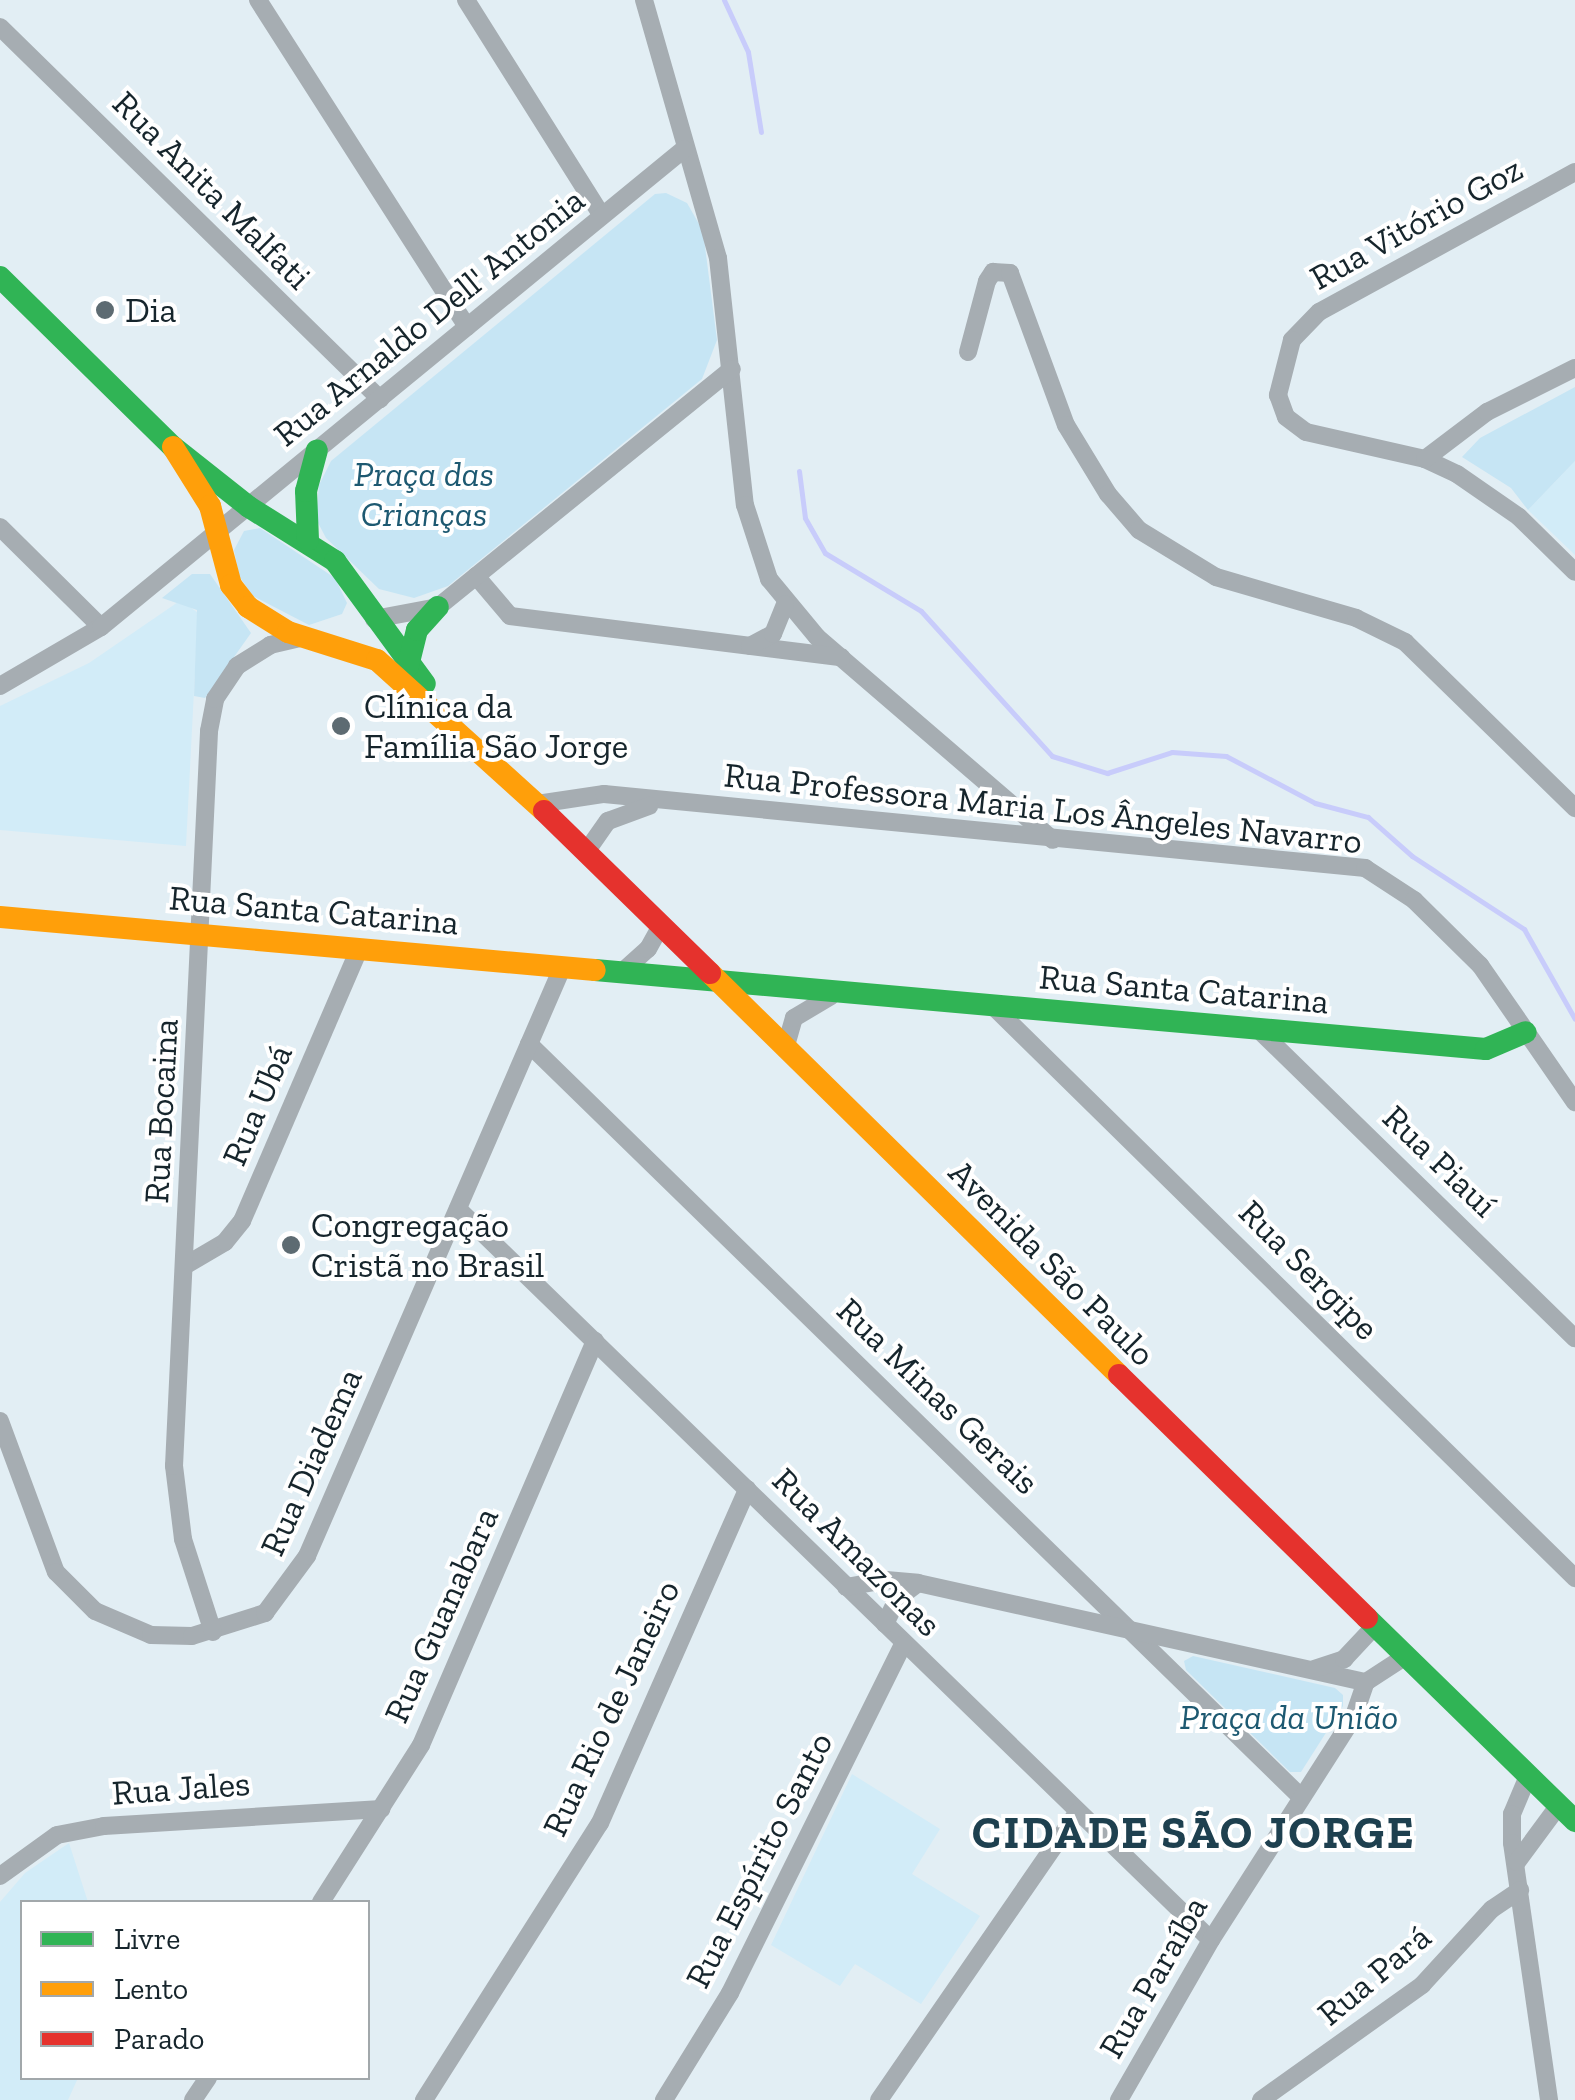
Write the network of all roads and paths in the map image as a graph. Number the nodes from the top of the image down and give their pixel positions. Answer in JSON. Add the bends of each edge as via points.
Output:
{"nodes":[{"id":1,"x":258,"y":0,"type":"edge"},
{"id":2,"x":466,"y":0,"type":"edge"},
{"id":3,"x":644,"y":0,"type":"edge"},
{"id":4,"x":0,"y":26,"type":"edge"},
{"id":5,"x":684,"y":149,"type":"junction"},
{"id":6,"x":1575,"y":172,"type":"edge"},
{"id":7,"x":602,"y":216,"type":"junction"},
{"id":8,"x":0,"y":277,"type":"edge"},
{"id":9,"x":467,"y":327,"type":"junction"},
{"id":10,"x":968,"y":352,"type":"dead end"},
{"id":11,"x":1575,"y":368,"type":"edge"},
{"id":12,"x":732,"y":369,"type":"junction"},
{"id":13,"x":380,"y":399,"type":"junction"},
{"id":14,"x":174,"y":447,"type":"junction"},
{"id":15,"x":318,"y":450,"type":"junction"},
{"id":16,"x":1425,"y":459,"type":"junction"},
{"id":17,"x":249,"y":507,"type":"junction"},
{"id":18,"x":0,"y":527,"type":"edge"},
{"id":19,"x":214,"y":535,"type":"junction"},
{"id":20,"x":308,"y":540,"type":"junction"},
{"id":21,"x":1575,"y":572,"type":"edge"},
{"id":22,"x":476,"y":576,"type":"junction"},
{"id":23,"x":786,"y":604,"type":"junction"},
{"id":24,"x":438,"y":607,"type":"junction"},
{"id":25,"x":374,"y":618,"type":"junction"},
{"id":26,"x":101,"y":627,"type":"junction"},
{"id":27,"x":310,"y":639,"type":"junction"},
{"id":28,"x":750,"y":646,"type":"junction"},
{"id":29,"x":841,"y":657,"type":"junction"},
{"id":30,"x":408,"y":666,"type":"junction"},
{"id":31,"x":0,"y":686,"type":"edge"},
{"id":32,"x":483,"y":751,"type":"junction"},
{"id":33,"x":537,"y":804,"type":"junction"},
{"id":34,"x":664,"y":804,"type":"junction"},
{"id":35,"x":1575,"y":808,"type":"edge"},
{"id":36,"x":1053,"y":840,"type":"junction"},
{"id":37,"x":586,"y":852,"type":"junction"},
{"id":38,"x":0,"y":917,"type":"edge"},
{"id":39,"x":661,"y":926,"type":"junction"},
{"id":40,"x":202,"y":935,"type":"junction"},
{"id":41,"x":360,"y":950,"type":"junction"},
{"id":42,"x":562,"y":968,"type":"junction"},
{"id":43,"x":621,"y":973,"type":"junction"},
{"id":44,"x":721,"y":986,"type":"junction"},
{"id":45,"x":831,"y":996,"type":"junction"},
{"id":46,"x":996,"y":1009,"type":"junction"},
{"id":47,"x":1260,"y":1031,"type":"junction"},
{"id":48,"x":1526,"y":1032,"type":"junction"},
{"id":49,"x":529,"y":1044,"type":"junction"},
{"id":50,"x":785,"y":1049,"type":"junction"},
{"id":51,"x":1575,"y":1102,"type":"edge"},
{"id":52,"x":458,"y":1208,"type":"junction"},
{"id":53,"x":186,"y":1265,"type":"junction"},
{"id":54,"x":1575,"y":1338,"type":"edge"},
{"id":55,"x":595,"y":1341,"type":"junction"},
{"id":56,"x":0,"y":1421,"type":"edge"},
{"id":57,"x":747,"y":1488,"type":"junction"},
{"id":58,"x":1575,"y":1578,"type":"edge"},
{"id":59,"x":918,"y":1583,"type":"junction"},
{"id":60,"x":846,"y":1587,"type":"junction"},
{"id":61,"x":885,"y":1624,"type":"junction"},
{"id":62,"x":1130,"y":1627,"type":"junction"},
{"id":63,"x":1372,"y":1628,"type":"junction"},
{"id":64,"x":213,"y":1632,"type":"junction"},
{"id":65,"x":903,"y":1645,"type":"junction"},
{"id":66,"x":1403,"y":1658,"type":"junction"},
{"id":67,"x":1311,"y":1670,"type":"junction"},
{"id":68,"x":1366,"y":1682,"type":"junction"},
{"id":69,"x":1528,"y":1776,"type":"junction"},
{"id":70,"x":1301,"y":1796,"type":"junction"},
{"id":71,"x":381,"y":1809,"type":"junction"},
{"id":72,"x":1078,"y":1812,"type":"junction"},
{"id":73,"x":1567,"y":1813,"type":"edge"},
{"id":74,"x":1517,"y":1862,"type":"junction"},
{"id":75,"x":0,"y":1876,"type":"edge"},
{"id":76,"x":1520,"y":1890,"type":"junction"},
{"id":77,"x":322,"y":1900,"type":"edge"},
{"id":78,"x":1211,"y":1940,"type":"junction"},
{"id":79,"x":424,"y":2100,"type":"edge"},
{"id":80,"x":664,"y":2100,"type":"edge"},
{"id":81,"x":879,"y":2100,"type":"edge"},
{"id":82,"x":1119,"y":2100,"type":"edge"},
{"id":83,"x":1261,"y":2100,"type":"edge"},
{"id":84,"x":1549,"y":2100,"type":"edge"}],
"edges":[{"from":1,"to":9,"type":"street"},
{"from":2,"to":7,"type":"street"},
{"from":3,"to":5,"type":"street"},
{"from":4,"to":13,"type":"street","name":"Rua Anita Malfati"},
{"from":5,"to":7,"type":"street","name":"Rua Arnaldo Dell' Antonia"},
{"from":5,"to":12,"type":"street","via":[[718,258]]},
{"from":6,"to":16,"type":"street","name":"Rua Vitório Goz","via":[[1319,312],[1292,340],[1278,395],[1293,424]]},
{"from":7,"to":9,"type":"street","name":"Rua Arnaldo Dell' Antonia"},
{"from":8,"to":14,"type":"main road","name":"Avenida São Paulo"},
{"from":9,"to":13,"type":"street","name":"Rua Arnaldo Dell' Antonia"},
{"from":10,"to":35,"type":"street","via":[[987,281],[993,272],[1010,272],[1066,426],[1138,530],[1216,577],[1356,618],[1404,642]]},
{"from":11,"to":16,"type":"street","via":[[1487,412]]},
{"from":12,"to":22,"type":"street"},
{"from":12,"to":23,"type":"street","via":[[745,505],[769,579]]},
{"from":13,"to":15,"type":"street","name":"Rua Arnaldo Dell' Antonia"},
{"from":14,"to":17,"type":"main road","name":"Avenida São Paulo"},
{"from":14,"to":19,"type":"main road","name":"Avenida São Paulo","via":[[210,506]]},
{"from":15,"to":17,"type":"street","name":"Rua Arnaldo Dell' Antonia"},
{"from":15,"to":20,"type":"main road","via":[[306,491]]},
{"from":16,"to":21,"type":"street","name":"Rua Vitório Goz","via":[[1494,497]]},
{"from":17,"to":19,"type":"street","name":"Rua Arnaldo Dell' Antonia"},
{"from":17,"to":20,"type":"main road","name":"Avenida São Paulo"},
{"from":18,"to":26,"type":"street"},
{"from":19,"to":26,"type":"street","name":"Rua Arnaldo Dell' Antonia"},
{"from":19,"to":27,"type":"main road","name":"Avenida São Paulo","via":[[238,596],[260,617]]},
{"from":20,"to":25,"type":"main road","name":"Avenida São Paulo","via":[[345,572]]},
{"from":22,"to":24,"type":"street"},
{"from":22,"to":28,"type":"street","via":[[510,616]]},
{"from":23,"to":28,"type":"street","via":[[773,634]]},
{"from":23,"to":29,"type":"street"},
{"from":24,"to":25,"type":"street"},
{"from":24,"to":30,"type":"main road","via":[[417,630]]},
{"from":25,"to":27,"type":"main road"},
{"from":25,"to":30,"type":"main road","name":"Avenida São Paulo"},
{"from":26,"to":31,"type":"street","name":"Rua Arnaldo Dell' Antonia"},
{"from":27,"to":32,"type":"main road","name":"Avenida São Paulo","via":[[377,660]]},
{"from":27,"to":40,"type":"street","name":"Rua Bocaina","via":[[246,658],[215,699]]},
{"from":28,"to":29,"type":"street"},
{"from":29,"to":36,"type":"street"},
{"from":30,"to":32,"type":"main road","name":"Avenida São Paulo"},
{"from":32,"to":33,"type":"main road","name":"Avenida São Paulo"},
{"from":33,"to":34,"type":"street","name":"Rua Professora Maria Los Ângeles Navarro","via":[[604,794]]},
{"from":33,"to":37,"type":"main road","name":"Avenida São Paulo"},
{"from":34,"to":36,"type":"street","name":"Rua Professora Maria Los Ângeles Navarro"},
{"from":34,"to":37,"type":"street","name":"Rua Professora Maria Los Ângeles Navarro","via":[[617,814]]},
{"from":36,"to":48,"type":"street","name":"Rua Professora Maria Los Ângeles Navarro","via":[[1365,868],[1404,891],[1480,965]]},
{"from":37,"to":39,"type":"main road","name":"Avenida São Paulo"},
{"from":38,"to":40,"type":"main road","name":"Rua Santa Catarina"},
{"from":39,"to":43,"type":"street","via":[[648,950]]},
{"from":39,"to":44,"type":"main road","name":"Avenida São Paulo"},
{"from":40,"to":41,"type":"main road","name":"Rua Santa Catarina"},
{"from":40,"to":53,"type":"street","name":"Rua Bocaina"},
{"from":41,"to":42,"type":"main road","name":"Rua Santa Catarina"},
{"from":41,"to":53,"type":"street","name":"Rua Ubá","via":[[242,1221],[225,1242]]},
{"from":42,"to":43,"type":"main road","name":"Rua Santa Catarina"},
{"from":42,"to":49,"type":"street","name":"Rua Diadema"},
{"from":43,"to":44,"type":"main road","name":"Rua Santa Catarina"},
{"from":44,"to":45,"type":"main road","name":"Rua Santa Catarina"},
{"from":44,"to":50,"type":"main road","name":"Avenida São Paulo"},
{"from":45,"to":46,"type":"main road","name":"Rua Santa Catarina"},
{"from":45,"to":50,"type":"street","via":[[794,1018]]},
{"from":46,"to":47,"type":"main road","name":"Rua Santa Catarina"},
{"from":46,"to":58,"type":"street","name":"Rua Sergipe"},
{"from":47,"to":48,"type":"main road","name":"Rua Santa Catarina","via":[[1486,1049]]},
{"from":47,"to":54,"type":"street","name":"Rua Piauí"},
{"from":48,"to":51,"type":"street","name":"Rua Professora Maria Los Ângeles Navarro"},
{"from":49,"to":52,"type":"street","name":"Rua Diadema"},
{"from":49,"to":62,"type":"street","name":"Rua Minas Gerais"},
{"from":50,"to":63,"type":"main road","name":"Avenida São Paulo"},
{"from":52,"to":55,"type":"street","name":"Rua Amazonas"},
{"from":52,"to":64,"type":"street","name":"Rua Diadema","via":[[297,1576],[264,1612]]},
{"from":53,"to":64,"type":"street","name":"Rua Bocaina","via":[[174,1466],[184,1538]]},
{"from":55,"to":57,"type":"street","name":"Rua Amazonas"},
{"from":55,"to":71,"type":"street","name":"Rua Guanabara","via":[[427,1733]]},
{"from":56,"to":64,"type":"street","name":"Rua Diadema","via":[[36,1530],[75,1595],[122,1626],[151,1634]]},
{"from":57,"to":60,"type":"street","name":"Rua Amazonas"},
{"from":57,"to":79,"type":"street","name":"Rua Rio de Janeiro","via":[[600,1823]]},
{"from":59,"to":60,"type":"street"},
{"from":59,"to":61,"type":"street","via":[[897,1599]]},
{"from":59,"to":62,"type":"street"},
{"from":60,"to":61,"type":"street","name":"Rua Amazonas"},
{"from":61,"to":65,"type":"street","name":"Rua Amazonas"},
{"from":62,"to":67,"type":"street"},
{"from":62,"to":70,"type":"street","name":"Rua Minas Gerais"},
{"from":63,"to":66,"type":"main road","name":"Avenida São Paulo"},
{"from":63,"to":67,"type":"street","via":[[1344,1659]]},
{"from":65,"to":72,"type":"street","name":"Rua Amazonas"},
{"from":65,"to":80,"type":"street","name":"Rua Espírito Santo","via":[[730,1993]]},
{"from":66,"to":68,"type":"street"},
{"from":66,"to":69,"type":"main road","name":"Avenida São Paulo"},
{"from":67,"to":68,"type":"street"},
{"from":68,"to":70,"type":"street","name":"Rua Paraíba","via":[[1354,1716]]},
{"from":69,"to":73,"type":"main road","name":"Avenida São Paulo"},
{"from":69,"to":74,"type":"street","via":[[1512,1814]]},
{"from":70,"to":78,"type":"street","name":"Rua Paraíba"},
{"from":71,"to":75,"type":"street","name":"Rua Jales","via":[[104,1826],[57,1835]]},
{"from":71,"to":77,"type":"street","name":"Rua Guanabara"},
{"from":72,"to":78,"type":"street","name":"Rua Amazonas"},
{"from":72,"to":81,"type":"street"},
{"from":73,"to":74,"type":"street"},
{"from":74,"to":76,"type":"street"},
{"from":76,"to":83,"type":"street","name":"Rua Pará","via":[[1492,1909],[1422,1985]]},
{"from":76,"to":84,"type":"street"},
{"from":78,"to":82,"type":"street","name":"Rua Paraíba"}]}
